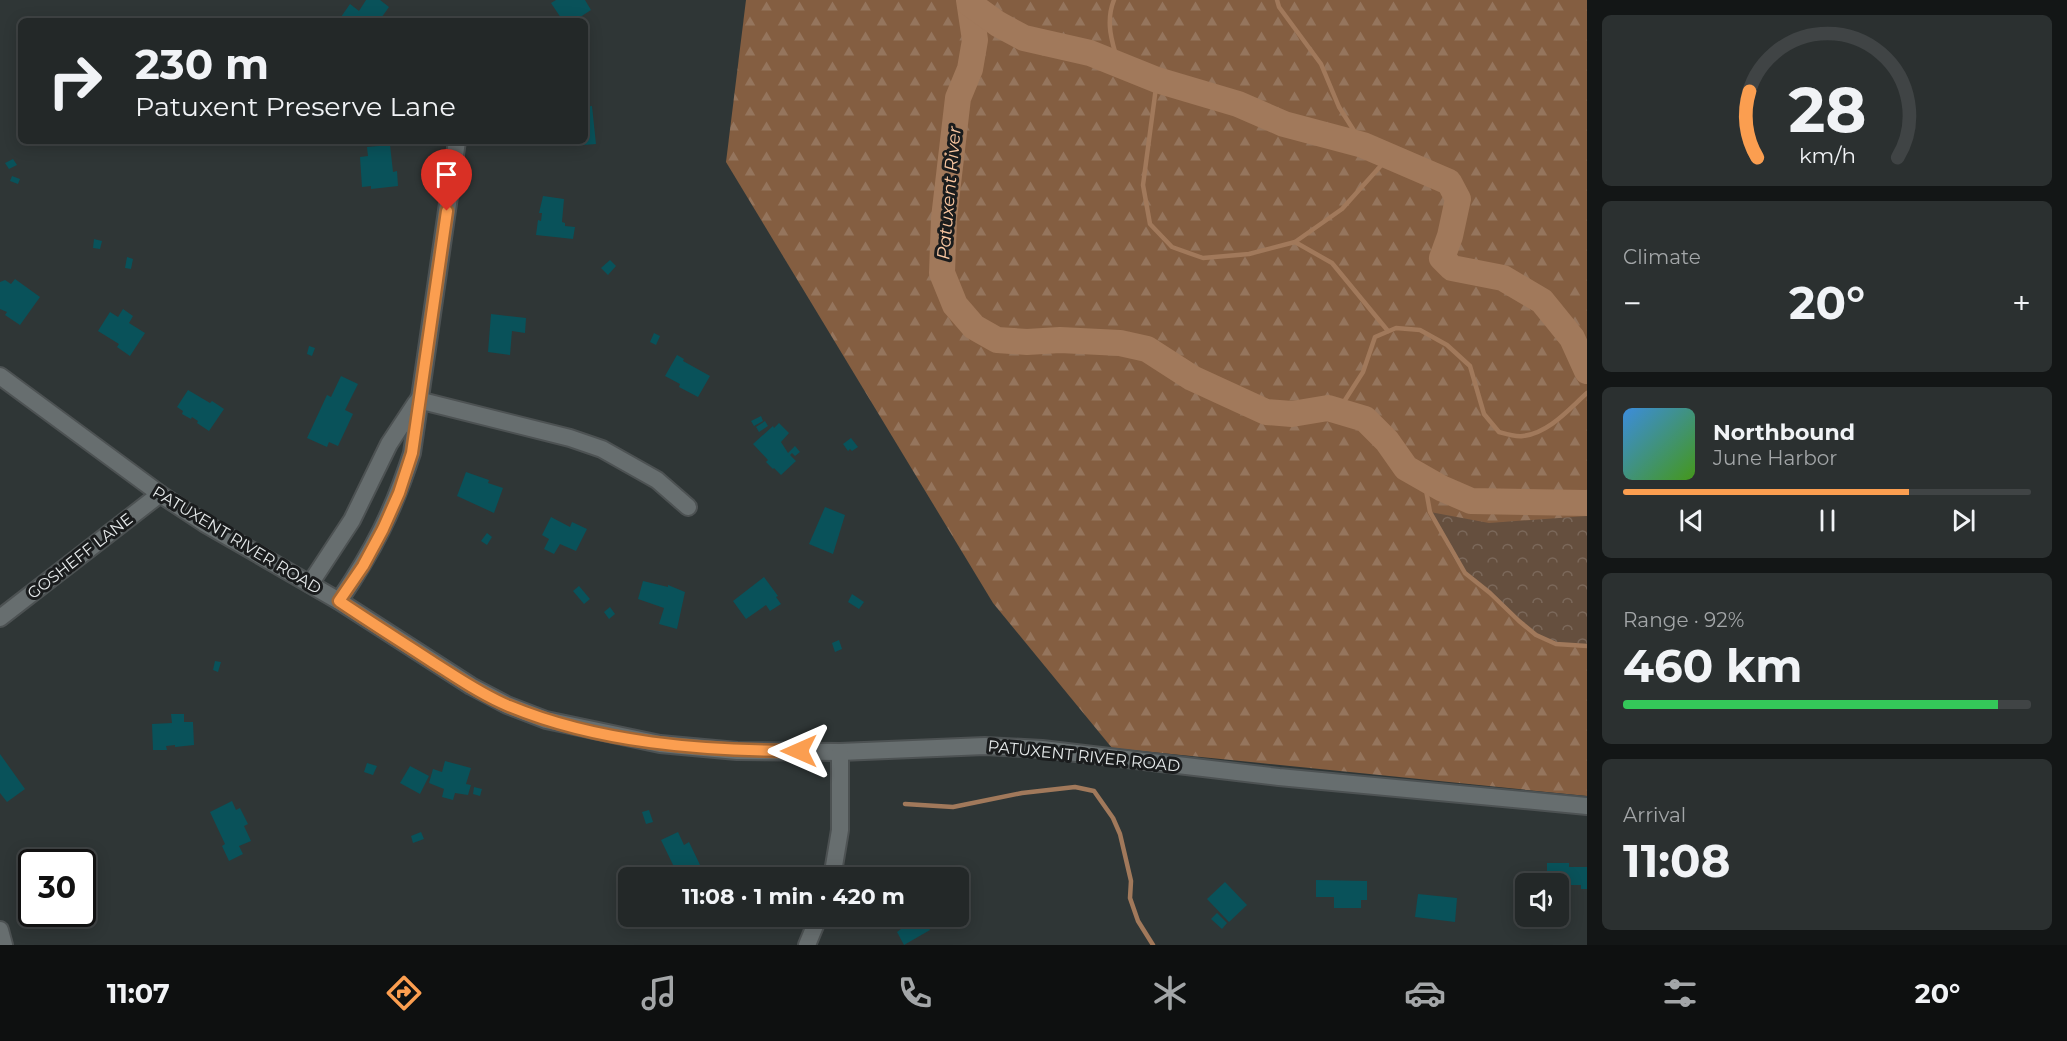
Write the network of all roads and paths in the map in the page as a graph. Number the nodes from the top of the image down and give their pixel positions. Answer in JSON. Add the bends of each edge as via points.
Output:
{"nodes":[{"id":1,"x":457,"y":144,"type":"edge"},
{"id":2,"x":0,"y":376,"type":"edge"},
{"id":3,"x":418,"y":400,"type":"junction"},
{"id":4,"x":160,"y":494,"type":"junction"},
{"id":5,"x":688,"y":507,"type":"dead end"},
{"id":6,"x":310,"y":584,"type":"junction"},
{"id":7,"x":339,"y":601,"type":"junction"},
{"id":8,"x":0,"y":618,"type":"edge"},
{"id":9,"x":840,"y":752,"type":"junction"},
{"id":10,"x":1587,"y":806,"type":"edge"},
{"id":11,"x":834,"y":867,"type":"edge"},
{"id":12,"x":814,"y":927,"type":"edge"},
{"id":13,"x":0,"y":930,"type":"edge"},
{"id":14,"x":4,"y":945,"type":"edge"},
{"id":15,"x":807,"y":945,"type":"edge"}],
"edges":[{"from":1,"to":3,"type":"street"},
{"from":2,"to":4,"type":"street","name":"PATUXENT RIVER ROAD"},
{"from":3,"to":5,"type":"street","via":[[602,449],[657,480]]},
{"from":3,"to":6,"type":"street","via":[[389,444],[352,520]]},
{"from":3,"to":7,"type":"street","via":[[412,453],[399,493],[368,557]]},
{"from":4,"to":6,"type":"street","name":"PATUXENT RIVER ROAD"},
{"from":4,"to":8,"type":"street","name":"GOSHEFF LANE"},
{"from":6,"to":7,"type":"street","name":"PATUXENT RIVER ROAD"},
{"from":7,"to":9,"type":"street","name":"PATUXENT RIVER ROAD","via":[[471,687],[546,720],[660,744],[737,751]]},
{"from":9,"to":10,"type":"street","name":"PATUXENT RIVER ROAD","via":[[986,746],[1042,749],[1279,777]]},
{"from":9,"to":11,"type":"street","via":[[840,830]]},
{"from":12,"to":15,"type":"street"},
{"from":13,"to":14,"type":"street"}]}
